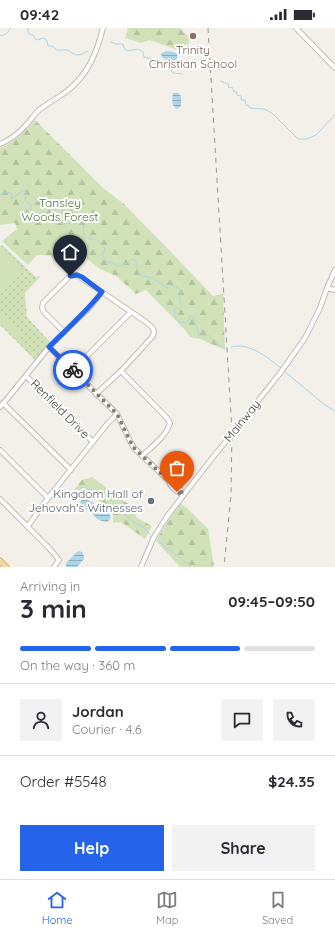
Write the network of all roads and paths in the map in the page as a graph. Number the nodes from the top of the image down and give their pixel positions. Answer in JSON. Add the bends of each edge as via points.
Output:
{"nodes":[{"id":1,"x":103,"y":28,"type":"edge"},
{"id":2,"x":296,"y":28,"type":"edge"},
{"id":3,"x":335,"y":68,"type":"edge"},
{"id":4,"x":0,"y":144,"type":"edge"},
{"id":5,"x":335,"y":270,"type":"edge"},
{"id":6,"x":327,"y":288,"type":"junction"},
{"id":7,"x":335,"y":290,"type":"edge"},
{"id":8,"x":102,"y":292,"type":"junction"},
{"id":9,"x":131,"y":312,"type":"junction"},
{"id":10,"x":64,"y":332,"type":"junction"},
{"id":11,"x":49,"y":347,"type":"junction"},
{"id":12,"x":73,"y":370,"type":"junction"},
{"id":13,"x":121,"y":370,"type":"junction"},
{"id":14,"x":26,"y":376,"type":"junction"},
{"id":15,"x":96,"y":394,"type":"junction"},
{"id":16,"x":4,"y":403,"type":"junction"},
{"id":17,"x":0,"y":407,"type":"edge"},
{"id":18,"x":117,"y":414,"type":"junction"},
{"id":19,"x":93,"y":442,"type":"junction"},
{"id":20,"x":0,"y":450,"type":"edge"},
{"id":21,"x":142,"y":456,"type":"junction"},
{"id":22,"x":71,"y":470,"type":"junction"},
{"id":23,"x":183,"y":495,"type":"junction"},
{"id":24,"x":48,"y":498,"type":"junction"},
{"id":25,"x":0,"y":499,"type":"edge"},
{"id":26,"x":28,"y":526,"type":"junction"},
{"id":27,"x":0,"y":561,"type":"edge"},
{"id":28,"x":6,"y":567,"type":"edge"},
{"id":29,"x":54,"y":567,"type":"edge"},
{"id":30,"x":141,"y":567,"type":"edge"}],
"edges":[{"from":1,"to":4,"type":"street","via":[[95,56],[82,77],[67,92],[40,109],[13,137]]},
{"from":2,"to":3,"type":"street"},
{"from":5,"to":6,"type":"street","name":"Mainway"},
{"from":6,"to":7,"type":"street"},
{"from":6,"to":23,"type":"street","name":"Mainway","via":[[305,338],[286,366]]},
{"from":8,"to":9,"type":"street"},
{"from":8,"to":10,"type":"street"},
{"from":8,"to":10,"type":"street","via":[[82,277],[70,276],[43,303],[44,312]]},
{"from":9,"to":12,"type":"street"},
{"from":9,"to":13,"type":"street","via":[[154,331],[153,336]]},
{"from":10,"to":11,"type":"street"},
{"from":11,"to":12,"type":"street"},
{"from":11,"to":14,"type":"street"},
{"from":12,"to":15,"type":"street"},
{"from":13,"to":15,"type":"street"},
{"from":13,"to":21,"type":"street","via":[[170,423],[162,436]]},
{"from":14,"to":16,"type":"street"},
{"from":14,"to":19,"type":"street","name":"Renfield Drive"},
{"from":15,"to":18,"type":"street"},
{"from":16,"to":17,"type":"street"},
{"from":16,"to":22,"type":"street"},
{"from":18,"to":19,"type":"street"},
{"from":18,"to":21,"type":"street","via":[[134,448]]},
{"from":19,"to":22,"type":"street"},
{"from":20,"to":24,"type":"street"},
{"from":21,"to":23,"type":"street","via":[[181,490]]},
{"from":22,"to":24,"type":"street"},
{"from":23,"to":30,"type":"street","name":"Mainway","via":[[160,526]]},
{"from":24,"to":26,"type":"street"},
{"from":25,"to":26,"type":"street"},
{"from":26,"to":29,"type":"street","via":[[59,560]]},
{"from":27,"to":28,"type":"main road"}]}
